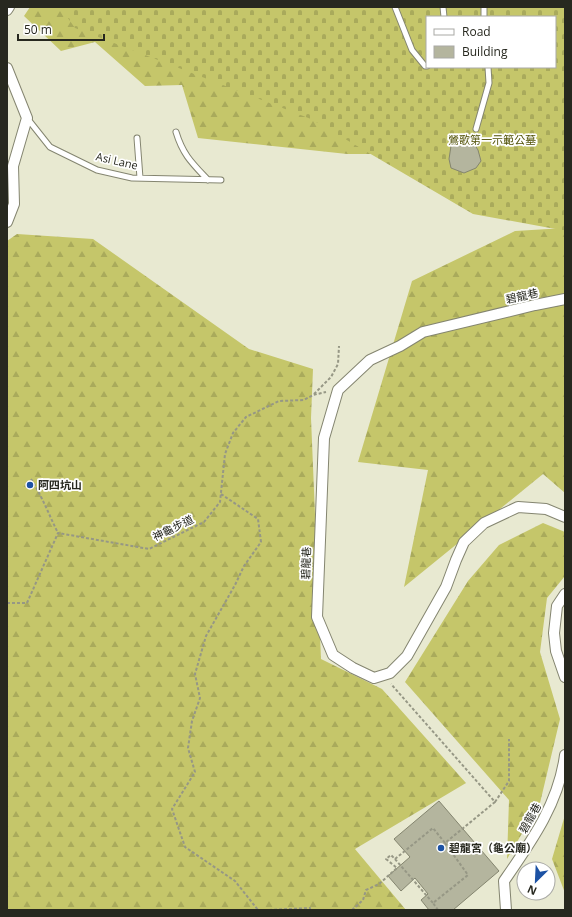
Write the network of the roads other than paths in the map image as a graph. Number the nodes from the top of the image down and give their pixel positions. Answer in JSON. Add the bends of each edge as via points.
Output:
{"nodes":[{"id":1,"x":9,"y":7,"type":"edge"},
{"id":2,"x":395,"y":7,"type":"edge"},
{"id":3,"x":7,"y":10,"type":"edge"},
{"id":4,"x":426,"y":66,"type":"edge"},
{"id":5,"x":7,"y":68,"type":"edge"},
{"id":6,"x":488,"y":68,"type":"edge"},
{"id":7,"x":27,"y":118,"type":"junction"},
{"id":8,"x":476,"y":129,"type":"dead end"},
{"id":9,"x":176,"y":132,"type":"dead end"},
{"id":10,"x":138,"y":138,"type":"dead end"},
{"id":11,"x":140,"y":178,"type":"junction"},
{"id":12,"x":208,"y":180,"type":"junction"},
{"id":13,"x":221,"y":180,"type":"dead end"},
{"id":14,"x":7,"y":222,"type":"edge"},
{"id":15,"x":565,"y":299,"type":"edge"},
{"id":16,"x":565,"y":517,"type":"edge"},
{"id":17,"x":565,"y":594,"type":"edge"},
{"id":18,"x":565,"y":677,"type":"edge"},
{"id":19,"x":565,"y":755,"type":"edge"},
{"id":20,"x":506,"y":910,"type":"edge"}],
"edges":[{"from":1,"to":3,"type":"street"},
{"from":2,"to":4,"type":"lane","via":[[412,50]]},
{"from":5,"to":7,"type":"street","name":"Asi Lane"},
{"from":6,"to":8,"type":"lane","via":[[489,83]]},
{"from":7,"to":11,"type":"lane","name":"Asi Lane","via":[[50,147],[97,170]]},
{"from":7,"to":14,"type":"street","via":[[13,166],[14,204]]},
{"from":9,"to":12,"type":"lane","via":[[180,146],[189,160]]},
{"from":10,"to":11,"type":"lane"},
{"from":11,"to":12,"type":"lane","name":"Asi Lane"},
{"from":12,"to":13,"type":"lane","name":"Asi Lane"},
{"from":15,"to":16,"type":"street","name":"碧龍巷","via":[[424,332],[370,360],[338,390],[324,438],[316,617],[333,654],[374,678],[390,673],[407,656],[446,587],[464,542],[484,523],[518,507],[546,509]]},
{"from":17,"to":18,"type":"street","via":[[557,606],[554,633],[556,651]]},
{"from":19,"to":20,"type":"street","name":"碧龍巷","via":[[554,800],[529,845],[504,881]]}]}
